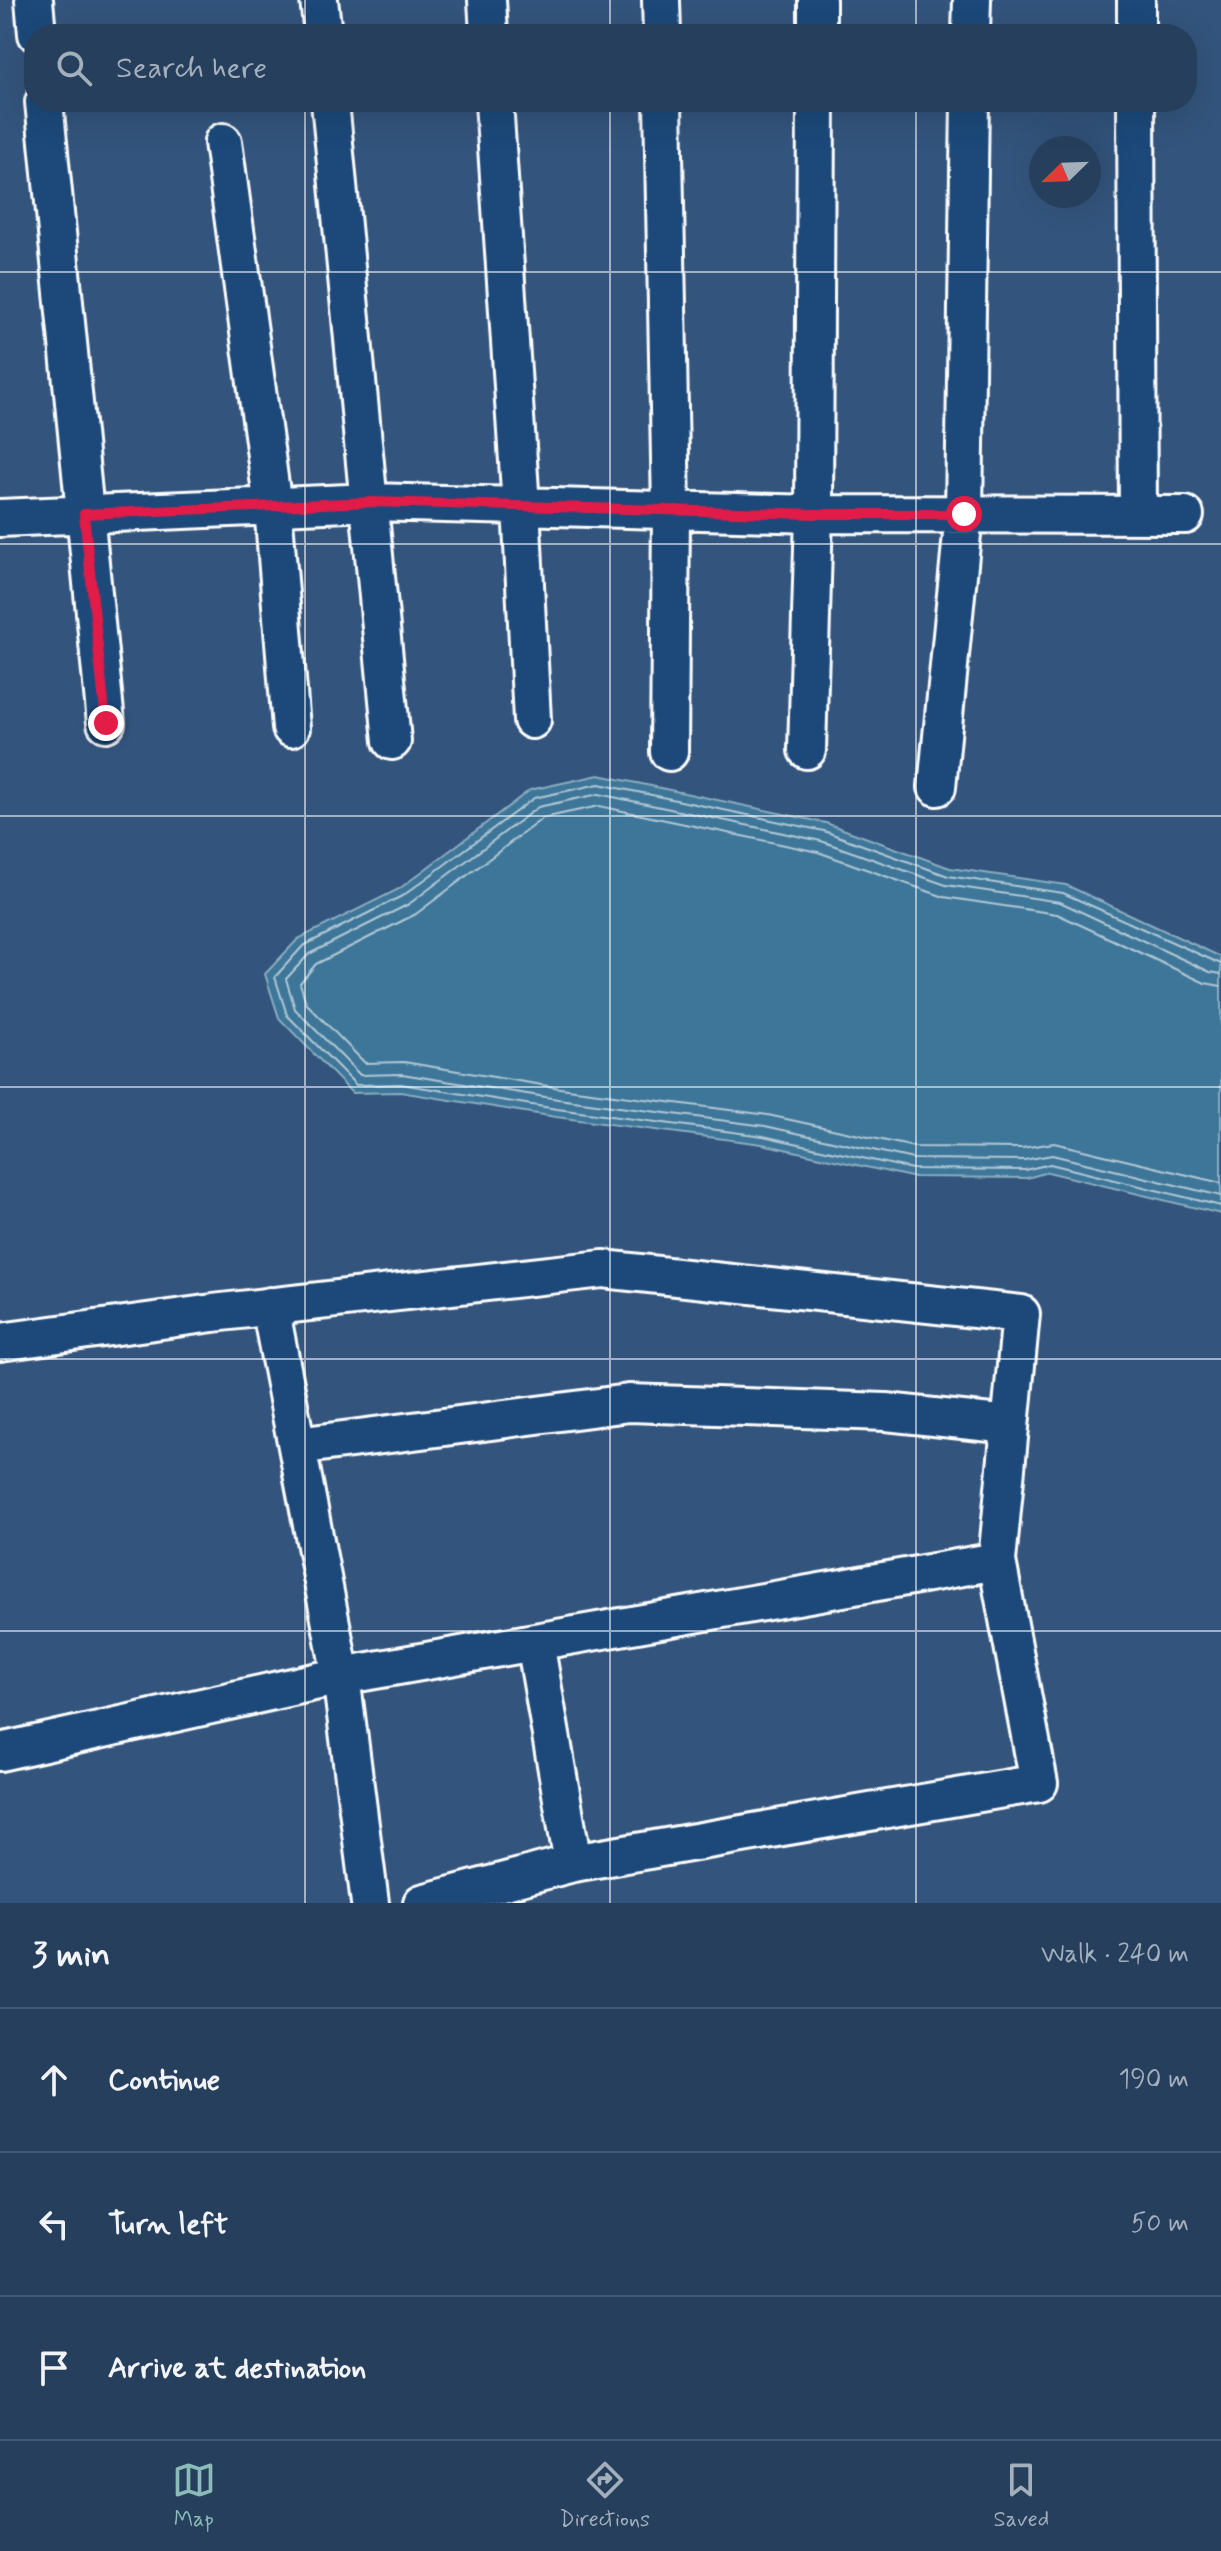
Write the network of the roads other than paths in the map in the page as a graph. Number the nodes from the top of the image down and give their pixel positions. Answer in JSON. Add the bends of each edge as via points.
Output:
{"nodes":[{"id":1,"x":34,"y":0,"type":"edge"},
{"id":2,"x":319,"y":0,"type":"edge"},
{"id":3,"x":487,"y":0,"type":"edge"},
{"id":4,"x":661,"y":0,"type":"edge"},
{"id":5,"x":817,"y":0,"type":"edge"},
{"id":6,"x":972,"y":0,"type":"edge"},
{"id":7,"x":1136,"y":0,"type":"edge"},
{"id":8,"x":36,"y":24,"type":"edge"},
{"id":9,"x":322,"y":24,"type":"edge"},
{"id":10,"x":488,"y":24,"type":"edge"},
{"id":11,"x":662,"y":24,"type":"edge"},
{"id":12,"x":817,"y":24,"type":"edge"},
{"id":13,"x":971,"y":24,"type":"edge"},
{"id":14,"x":1136,"y":24,"type":"edge"},
{"id":15,"x":45,"y":112,"type":"edge"},
{"id":16,"x":331,"y":112,"type":"edge"},
{"id":17,"x":495,"y":112,"type":"edge"},
{"id":18,"x":663,"y":112,"type":"edge"},
{"id":19,"x":816,"y":112,"type":"edge"},
{"id":20,"x":970,"y":112,"type":"edge"},
{"id":21,"x":1136,"y":112,"type":"edge"},
{"id":22,"x":223,"y":142,"type":"dead end"},
{"id":23,"x":371,"y":502,"type":"junction"},
{"id":24,"x":521,"y":506,"type":"junction"},
{"id":25,"x":273,"y":507,"type":"junction"},
{"id":26,"x":671,"y":510,"type":"junction"},
{"id":27,"x":84,"y":514,"type":"junction"},
{"id":28,"x":814,"y":514,"type":"junction"},
{"id":29,"x":964,"y":514,"type":"junction"},
{"id":30,"x":1138,"y":515,"type":"junction"},
{"id":31,"x":1185,"y":515,"type":"dead end"},
{"id":32,"x":0,"y":518,"type":"edge"},
{"id":33,"x":532,"y":720,"type":"dead end"},
{"id":34,"x":106,"y":723,"type":"dead end"},
{"id":35,"x":291,"y":728,"type":"dead end"},
{"id":36,"x":392,"y":741,"type":"dead end"},
{"id":37,"x":807,"y":750,"type":"dead end"},
{"id":38,"x":669,"y":752,"type":"dead end"},
{"id":39,"x":937,"y":787,"type":"dead end"},
{"id":40,"x":270,"y":1306,"type":"junction"},
{"id":41,"x":0,"y":1342,"type":"edge"},
{"id":42,"x":1010,"y":1425,"type":"junction"},
{"id":43,"x":297,"y":1446,"type":"junction"},
{"id":44,"x":997,"y":1561,"type":"junction"},
{"id":45,"x":535,"y":1642,"type":"junction"},
{"id":46,"x":341,"y":1676,"type":"junction"},
{"id":47,"x":0,"y":1752,"type":"edge"},
{"id":48,"x":573,"y":1863,"type":"junction"},
{"id":49,"x":370,"y":1903,"type":"edge"},
{"id":50,"x":422,"y":1903,"type":"edge"}],
"edges":[{"from":1,"to":8,"type":"street"},
{"from":2,"to":9,"type":"street"},
{"from":3,"to":10,"type":"street"},
{"from":4,"to":11,"type":"street"},
{"from":5,"to":12,"type":"street"},
{"from":6,"to":13,"type":"street"},
{"from":7,"to":14,"type":"street"},
{"from":15,"to":27,"type":"street"},
{"from":16,"to":23,"type":"street"},
{"from":17,"to":24,"type":"street"},
{"from":18,"to":26,"type":"street"},
{"from":19,"to":28,"type":"street"},
{"from":20,"to":29,"type":"street"},
{"from":21,"to":30,"type":"street"},
{"from":22,"to":25,"type":"street"},
{"from":23,"to":24,"type":"street"},
{"from":23,"to":25,"type":"street"},
{"from":23,"to":36,"type":"street"},
{"from":24,"to":26,"type":"street"},
{"from":24,"to":33,"type":"street"},
{"from":25,"to":27,"type":"street"},
{"from":25,"to":35,"type":"street"},
{"from":26,"to":28,"type":"street"},
{"from":26,"to":38,"type":"street"},
{"from":27,"to":32,"type":"street"},
{"from":27,"to":34,"type":"street"},
{"from":28,"to":29,"type":"street"},
{"from":28,"to":37,"type":"street"},
{"from":29,"to":30,"type":"street"},
{"from":29,"to":39,"type":"street"},
{"from":30,"to":31,"type":"street"},
{"from":40,"to":41,"type":"street"},
{"from":40,"to":42,"type":"street","via":[[603,1269],[1021,1314]]},
{"from":40,"to":43,"type":"street"},
{"from":42,"to":43,"type":"street","via":[[886,1412],[629,1403]]},
{"from":42,"to":44,"type":"street"},
{"from":43,"to":46,"type":"street"},
{"from":44,"to":45,"type":"street"},
{"from":44,"to":48,"type":"street","via":[[1039,1783]]},
{"from":45,"to":46,"type":"street"},
{"from":45,"to":48,"type":"street"},
{"from":46,"to":47,"type":"street"},
{"from":46,"to":49,"type":"street"},
{"from":48,"to":50,"type":"street"}]}
